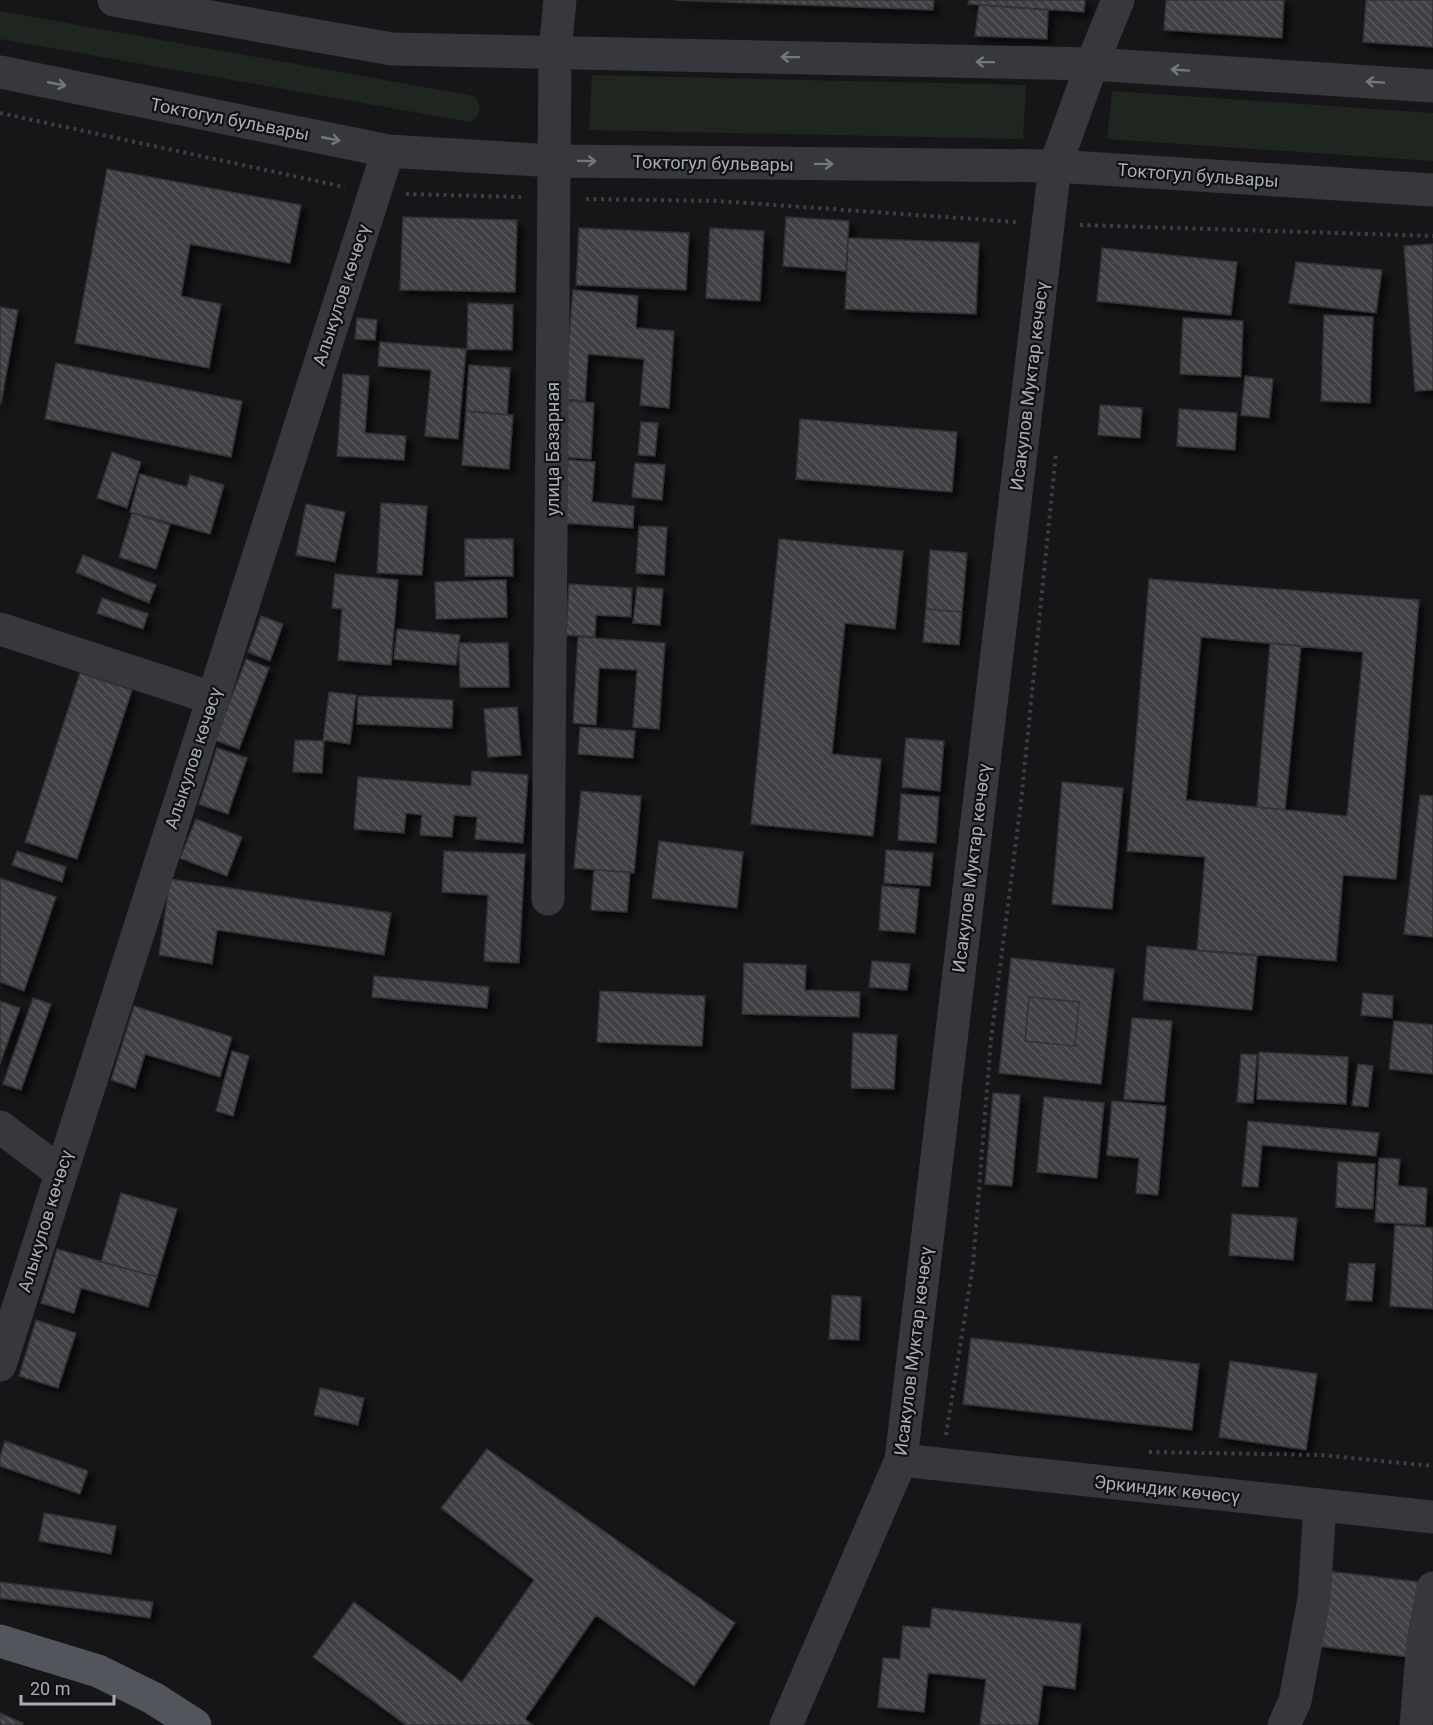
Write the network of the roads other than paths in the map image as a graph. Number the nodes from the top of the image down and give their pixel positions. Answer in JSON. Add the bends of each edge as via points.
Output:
{"nodes":[{"id":1,"x":114,"y":0,"type":"edge"},
{"id":2,"x":561,"y":0,"type":"edge"},
{"id":3,"x":1118,"y":0,"type":"edge"},
{"id":4,"x":555,"y":52,"type":"junction"},
{"id":5,"x":1092,"y":64,"type":"junction"},
{"id":6,"x":0,"y":72,"type":"edge"},
{"id":7,"x":1433,"y":86,"type":"edge"},
{"id":8,"x":388,"y":151,"type":"junction"},
{"id":9,"x":554,"y":161,"type":"junction"},
{"id":10,"x":1055,"y":166,"type":"junction"},
{"id":11,"x":1433,"y":190,"type":"edge"},
{"id":12,"x":0,"y":629,"type":"edge"},
{"id":13,"x":212,"y":698,"type":"junction"},
{"id":14,"x":548,"y":899,"type":"dead end"},
{"id":15,"x":0,"y":1127,"type":"edge"},
{"id":16,"x":60,"y":1172,"type":"junction"},
{"id":17,"x":0,"y":1365,"type":"edge"},
{"id":18,"x":901,"y":1460,"type":"junction"},
{"id":19,"x":1320,"y":1505,"type":"junction"},
{"id":20,"x":1433,"y":1518,"type":"edge"},
{"id":21,"x":1433,"y":1588,"type":"edge"},
{"id":22,"x":0,"y":1641,"type":"edge"},
{"id":23,"x":195,"y":1725,"type":"edge"},
{"id":24,"x":786,"y":1725,"type":"edge"},
{"id":25,"x":1284,"y":1725,"type":"edge"},
{"id":26,"x":1416,"y":1725,"type":"edge"}],
"edges":[{"from":1,"to":4,"type":"street","via":[[392,49]]},
{"from":2,"to":4,"type":"street","name":"улица Базарная"},
{"from":3,"to":5,"type":"street","name":"Исакулов Муктар көчөсү"},
{"from":5,"to":4,"type":"street","one_way":true},
{"from":4,"to":9,"type":"street","name":"улица Базарная"},
{"from":7,"to":5,"type":"street","one_way":true},
{"from":5,"to":10,"type":"street","name":"Исакулов Муктар көчөсү"},
{"from":6,"to":8,"type":"street","name":"Токтогул бульвары","one_way":true},
{"from":8,"to":9,"type":"street","name":"Токтогул бульвары"},
{"from":8,"to":13,"type":"street","name":"Алыкулов көчөсү"},
{"from":9,"to":10,"type":"street","name":"Токтогул бульвары","one_way":true},
{"from":9,"to":14,"type":"street","name":"улица Базарная"},
{"from":10,"to":11,"type":"street","name":"Токтогул бульвары"},
{"from":10,"to":18,"type":"street","name":"Исакулов Муктар көчөсү"},
{"from":12,"to":13,"type":"street"},
{"from":13,"to":16,"type":"street","name":"Алыкулов көчөсү"},
{"from":15,"to":16,"type":"street"},
{"from":16,"to":17,"type":"street","name":"Алыкулов көчөсү"},
{"from":18,"to":19,"type":"street","name":"Эркиндик көчөсү"},
{"from":18,"to":24,"type":"street","name":"Исакулов Муктар көчөсү"},
{"from":19,"to":20,"type":"street","name":"Эркиндик көчөсү"},
{"from":19,"to":25,"type":"street","via":[[1314,1599],[1294,1701]]},
{"from":21,"to":26,"type":"street","via":[[1423,1641]]},
{"from":22,"to":23,"type":"main road","via":[[98,1671],[153,1698]]}]}
